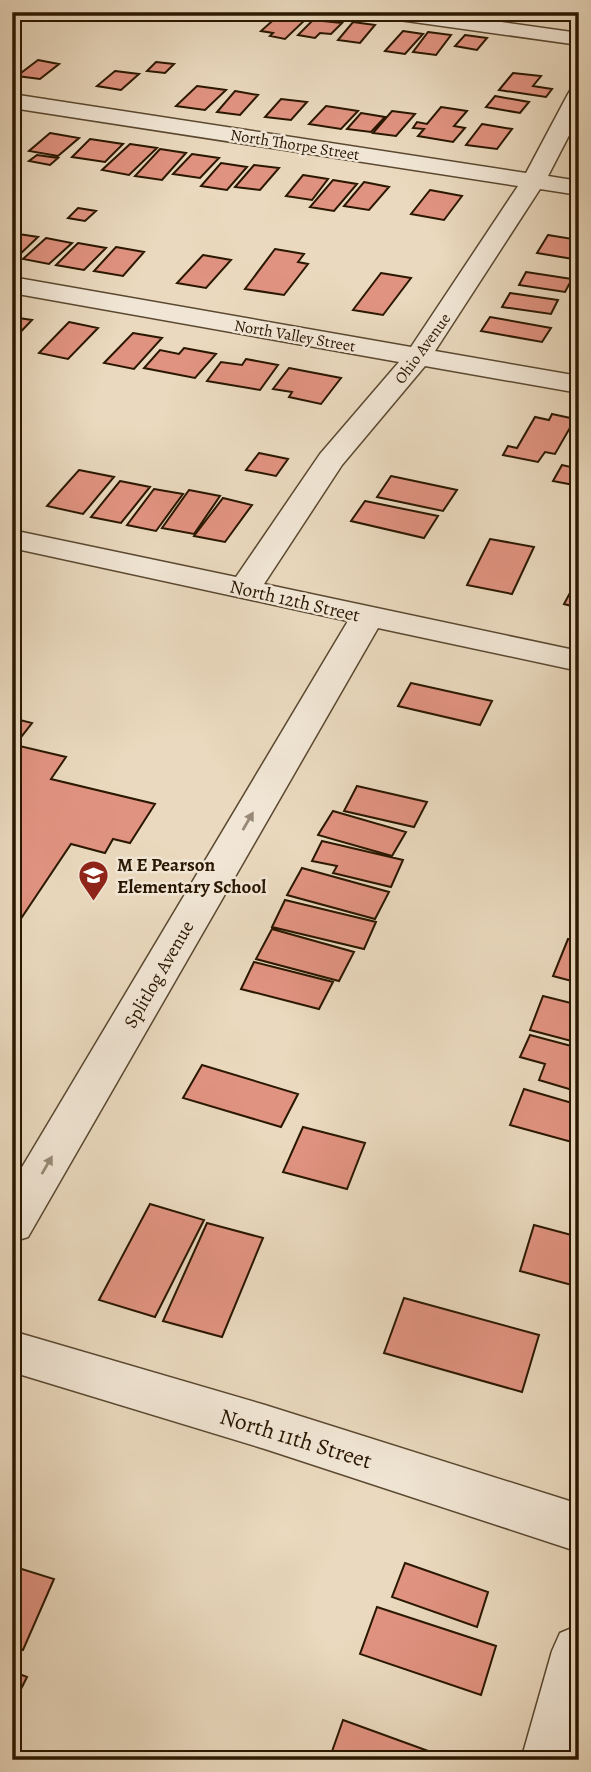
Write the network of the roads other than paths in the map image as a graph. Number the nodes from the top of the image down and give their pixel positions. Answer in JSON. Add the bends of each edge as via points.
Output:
{"nodes":[{"id":1,"x":385,"y":12,"type":"edge"},
{"id":2,"x":579,"y":39,"type":"edge"},
{"id":3,"x":579,"y":94,"type":"edge"},
{"id":4,"x":12,"y":101,"type":"edge"},
{"id":5,"x":533,"y":181,"type":"junction"},
{"id":6,"x":579,"y":188,"type":"edge"},
{"id":7,"x":12,"y":285,"type":"edge"},
{"id":8,"x":418,"y":357,"type":"junction"},
{"id":9,"x":579,"y":385,"type":"edge"},
{"id":10,"x":12,"y":539,"type":"edge"},
{"id":11,"x":245,"y":588,"type":"junction"},
{"id":12,"x":368,"y":616,"type":"junction"},
{"id":13,"x":579,"y":661,"type":"edge"},
{"id":14,"x":12,"y":1224,"type":"edge"},
{"id":15,"x":12,"y":1351,"type":"edge"},
{"id":16,"x":579,"y":1528,"type":"edge"},
{"id":17,"x":579,"y":1651,"type":"edge"},
{"id":18,"x":549,"y":1760,"type":"edge"}],
"edges":[{"from":1,"to":2,"type":"street"},
{"from":3,"to":5,"type":"street","name":"Ohio Avenue"},
{"from":4,"to":5,"type":"street","name":"North Thorpe Street"},
{"from":5,"to":6,"type":"street","name":"North Thorpe Street"},
{"from":5,"to":8,"type":"street","name":"Ohio Avenue"},
{"from":7,"to":8,"type":"street","name":"North Valley Street"},
{"from":8,"to":9,"type":"street","name":"North Valley Street"},
{"from":8,"to":11,"type":"street","name":"Ohio Avenue","via":[[331,460]]},
{"from":10,"to":11,"type":"street","name":"North 12th Street"},
{"from":11,"to":12,"type":"street","name":"North 12th Street"},
{"from":12,"to":13,"type":"street","name":"North 12th Street"},
{"from":14,"to":12,"type":"street","name":"Splitlog Avenue","one_way":true},
{"from":15,"to":16,"type":"street","name":"North 11th Street"},
{"from":17,"to":18,"type":"street"}]}
